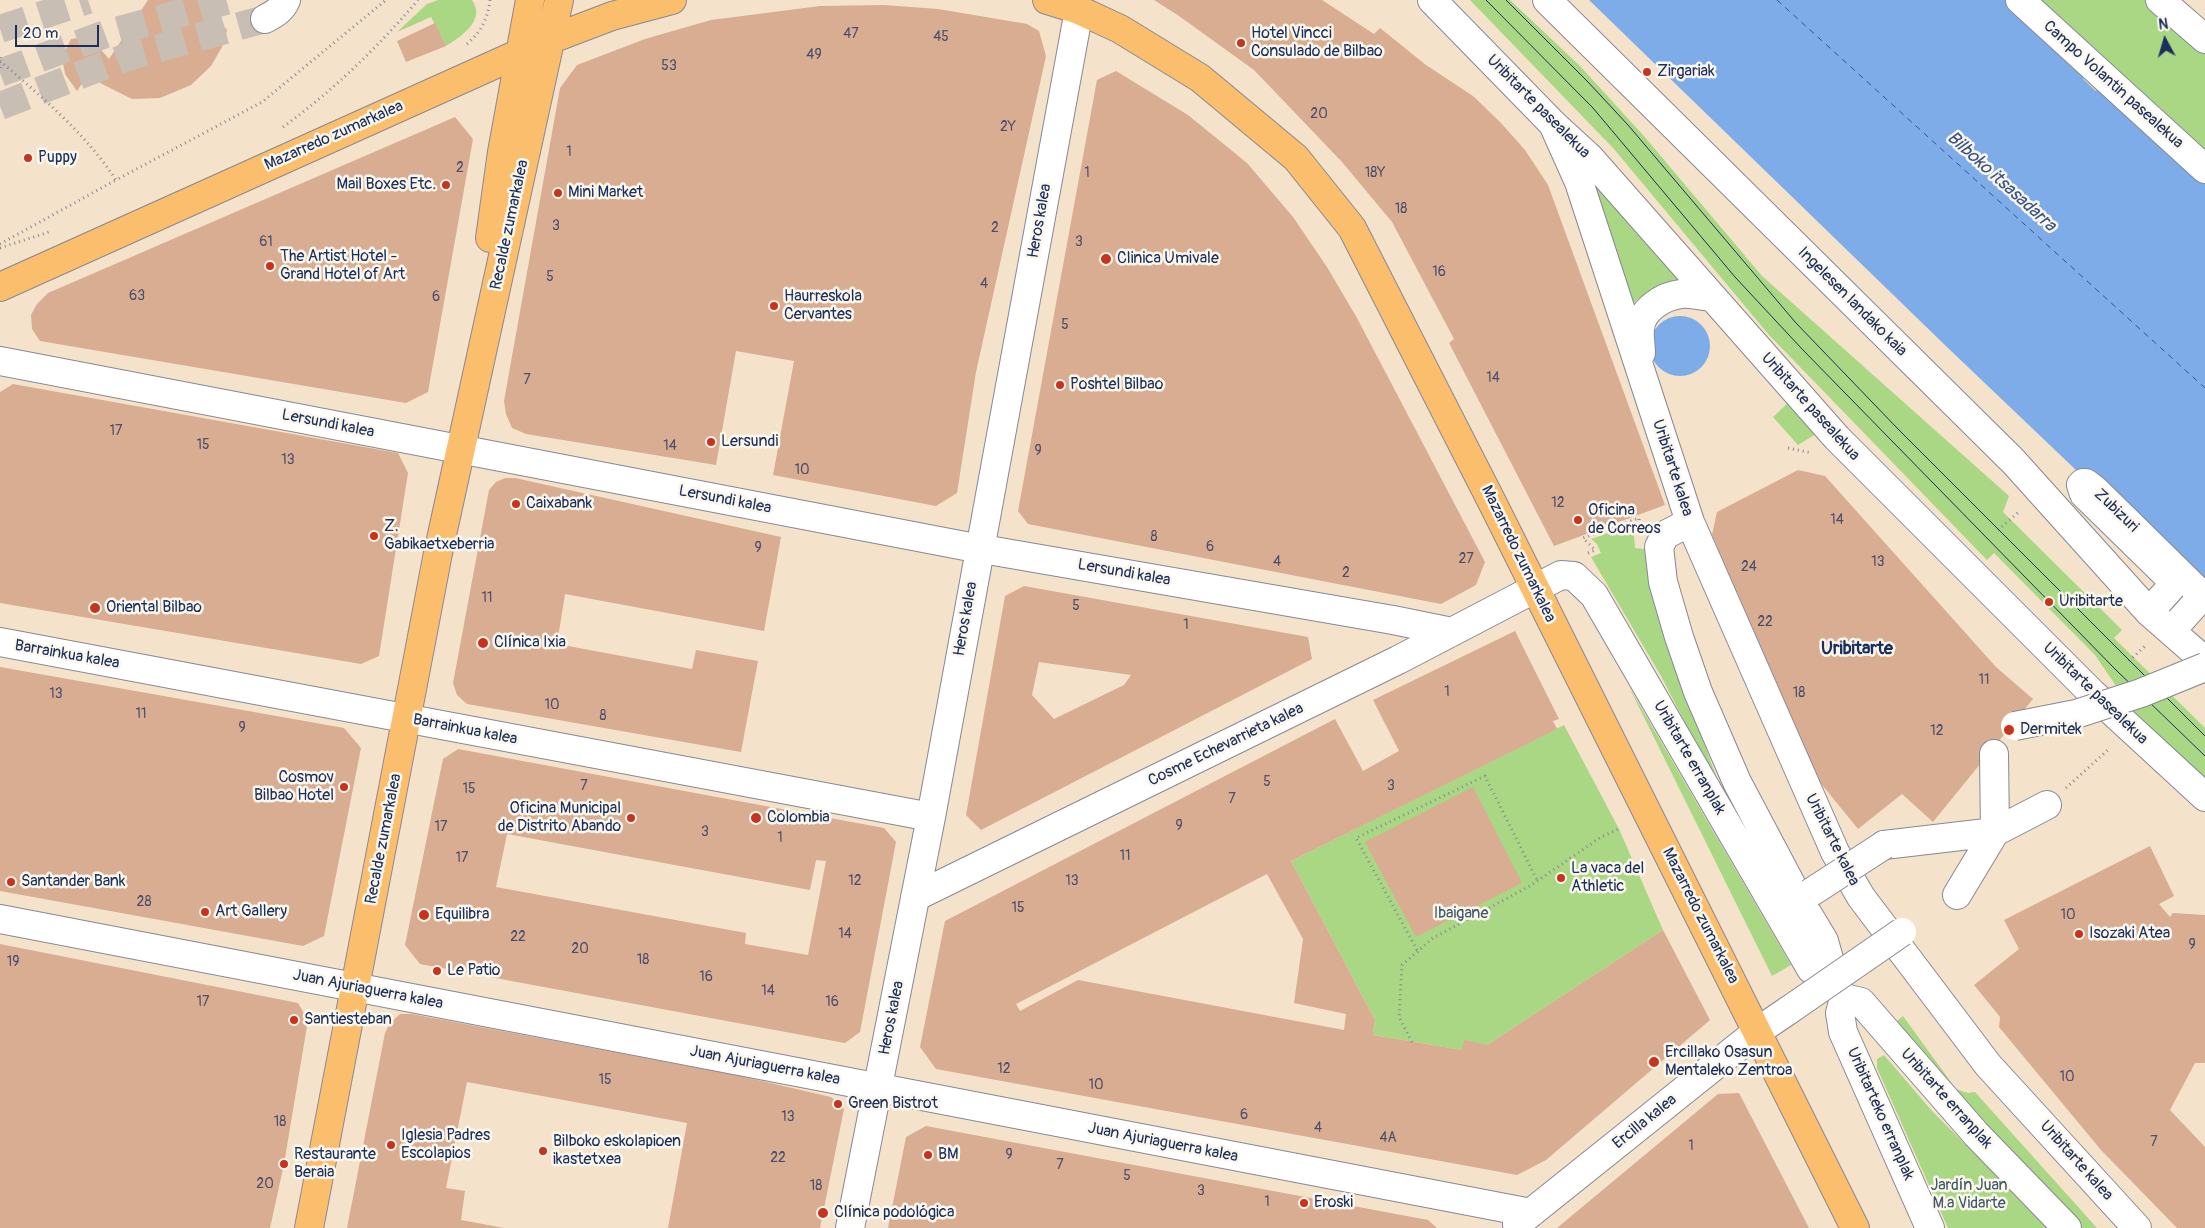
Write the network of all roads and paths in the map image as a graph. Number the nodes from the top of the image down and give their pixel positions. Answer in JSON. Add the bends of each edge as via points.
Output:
{"nodes":[{"id":1,"x":286,"y":0,"type":"edge"},
{"id":2,"x":386,"y":0,"type":"edge"},
{"id":3,"x":418,"y":0,"type":"edge"},
{"id":4,"x":530,"y":0,"type":"edge"},
{"id":5,"x":558,"y":0,"type":"edge"},
{"id":6,"x":672,"y":0,"type":"edge"},
{"id":7,"x":1046,"y":0,"type":"edge"},
{"id":8,"x":1432,"y":0,"type":"edge"},
{"id":9,"x":1547,"y":0,"type":"edge"},
{"id":10,"x":2020,"y":0,"type":"edge"},
{"id":11,"x":2160,"y":0,"type":"edge"},
{"id":12,"x":615,"y":7,"type":"edge"},
{"id":13,"x":1079,"y":10,"type":"junction"},
{"id":14,"x":265,"y":19,"type":"tunnel mouth"},
{"id":15,"x":2205,"y":39,"type":"edge"},
{"id":16,"x":549,"y":40,"type":"junction"},
{"id":17,"x":520,"y":53,"type":"junction"},
{"id":18,"x":0,"y":57,"type":"edge"},
{"id":19,"x":1,"y":62,"type":"edge"},
{"id":20,"x":0,"y":68,"type":"edge"},
{"id":21,"x":1553,"y":124,"type":"junction"},
{"id":22,"x":280,"y":129,"type":"dead end"},
{"id":23,"x":2205,"y":169,"type":"edge"},
{"id":24,"x":116,"y":180,"type":"junction"},
{"id":25,"x":0,"y":244,"type":"edge"},
{"id":26,"x":0,"y":287,"type":"edge"},
{"id":27,"x":1712,"y":297,"type":"junction"},
{"id":28,"x":0,"y":360,"type":"edge"},
{"id":29,"x":1644,"y":382,"type":"junction"},
{"id":30,"x":462,"y":450,"type":"junction"},
{"id":31,"x":1690,"y":522,"type":"junction"},
{"id":32,"x":1639,"y":527,"type":"dead end"},
{"id":33,"x":979,"y":548,"type":"junction"},
{"id":34,"x":1595,"y":550,"type":"dead end"},
{"id":35,"x":1534,"y":588,"type":"junction"},
{"id":36,"x":2201,"y":600,"type":"edge"},
{"id":37,"x":2149,"y":612,"type":"junction"},
{"id":38,"x":2171,"y":631,"type":"junction"},
{"id":39,"x":1452,"y":632,"type":"junction"},
{"id":40,"x":0,"y":642,"type":"edge"},
{"id":41,"x":2205,"y":660,"type":"edge"},
{"id":42,"x":2205,"y":667,"type":"edge"},
{"id":43,"x":407,"y":719,"type":"junction"},
{"id":44,"x":2015,"y":726,"type":"dead end"},
{"id":45,"x":1994,"y":754,"type":"dead end"},
{"id":46,"x":2098,"y":760,"type":"dead end"},
{"id":47,"x":2205,"y":797,"type":"edge"},
{"id":48,"x":2047,"y":805,"type":"joint"},
{"id":49,"x":931,"y":817,"type":"junction"},
{"id":50,"x":1619,"y":829,"type":"dead end"},
{"id":51,"x":1995,"y":832,"type":"junction"},
{"id":52,"x":1538,"y":880,"type":"junction"},
{"id":53,"x":1957,"y":895,"type":"dead end"},
{"id":54,"x":915,"y":897,"type":"junction"},
{"id":55,"x":1805,"y":897,"type":"junction"},
{"id":56,"x":0,"y":919,"type":"edge"},
{"id":57,"x":1902,"y":932,"type":"dead end"},
{"id":58,"x":1417,"y":950,"type":"junction"},
{"id":59,"x":1827,"y":974,"type":"junction"},
{"id":60,"x":356,"y":988,"type":"junction"},
{"id":61,"x":1844,"y":998,"type":"junction"},
{"id":62,"x":1758,"y":1031,"type":"junction"},
{"id":63,"x":1412,"y":1042,"type":"dead end"},
{"id":64,"x":878,"y":1087,"type":"junction"},
{"id":65,"x":1524,"y":1223,"type":"edge"},
{"id":66,"x":309,"y":1228,"type":"edge"},
{"id":67,"x":850,"y":1228,"type":"edge"},
{"id":68,"x":1855,"y":1228,"type":"edge"},
{"id":69,"x":1930,"y":1228,"type":"edge"},
{"id":70,"x":2067,"y":1228,"type":"edge"},
{"id":71,"x":2137,"y":1228,"type":"edge"}],
"edges":[{"from":1,"to":14,"type":"street","via":[[283,7]]},
{"from":2,"to":24,"type":"path","via":[[262,102]]},
{"from":3,"to":22,"type":"path","via":[[351,72]]},
{"from":4,"to":17,"type":"main road","name":"Recalde zumarkalea"},
{"from":5,"to":16,"type":"main road","name":"Recalde zumarkalea"},
{"from":6,"to":12,"type":"main road","name":"Mazarredo zumarkalea"},
{"from":7,"to":13,"type":"main road","name":"Mazarredo zumarkalea"},
{"from":8,"to":21,"type":"street","name":"Uribitarte pasealekua"},
{"from":9,"to":37,"type":"street","name":"Ingelesen landako kaia","via":[[2013,461]]},
{"from":10,"to":23,"type":"street","name":"Campo Volantin pasealekua"},
{"from":11,"to":15,"type":"street"},
{"from":12,"to":16,"type":"main road","name":"Mazarredo zumarkalea"},
{"from":13,"to":33,"type":"street","name":"Heros kalea"},
{"from":13,"to":35,"type":"main road","name":"Mazarredo zumarkalea","via":[[1120,29],[1200,78],[1296,158],[1352,228]]},
{"from":16,"to":17,"type":"main road","name":"Mazarredo zumarkalea"},
{"from":16,"to":30,"type":"main road","name":"Recalde zumarkalea"},
{"from":17,"to":26,"type":"main road","name":"Mazarredo zumarkalea"},
{"from":17,"to":30,"type":"main road","name":"Recalde zumarkalea","via":[[502,152]]},
{"from":18,"to":19,"type":"path"},
{"from":19,"to":20,"type":"path"},
{"from":19,"to":24,"type":"path","via":[[50,104]]},
{"from":21,"to":27,"type":"street","name":"Uribitarte pasealekua","via":[[1589,157]]},
{"from":21,"to":29,"type":"street","name":"Uribitarte kalea","via":[[1579,182]]},
{"from":24,"to":25,"type":"path"},
{"from":27,"to":29,"type":"street","name":"Uribitarte kalea","via":[[1674,296],[1655,305],[1642,317]]},
{"from":27,"to":47,"type":"street","name":"Uribitarte pasealekua","via":[[1837,438],[2092,692]]},
{"from":28,"to":30,"type":"street","name":"Lersundi kalea"},
{"from":29,"to":31,"type":"street","name":"Uribitarte kalea"},
{"from":30,"to":33,"type":"street","name":"Lersundi kalea"},
{"from":30,"to":43,"type":"main road","name":"Recalde zumarkalea","via":[[438,553]]},
{"from":31,"to":55,"type":"street","name":"Uribitarte erranplak","via":[[1665,535],[1659,547],[1663,582],[1682,646],[1714,732],[1737,782]]},
{"from":31,"to":71,"type":"street","name":"Uribitarte kalea","via":[[1828,838],[1862,897],[1988,1065]]},
{"from":32,"to":34,"type":"path","via":[[1639,518],[1583,538]]},
{"from":33,"to":39,"type":"street","name":"Lersundi kalea"},
{"from":33,"to":49,"type":"street","name":"Heros kalea"},
{"from":35,"to":39,"type":"street","name":"Cosme Echevarrieta kalea"},
{"from":35,"to":59,"type":"street","name":"Uribitarte erranplak","via":[[1561,575],[1574,576],[1594,595],[1811,969]]},
{"from":35,"to":62,"type":"main road","name":"Mazarredo zumarkalea"},
{"from":36,"to":37,"type":"street","name":"Zubizuri","via":[[2094,490],[2082,483],[2084,494],[2175,582]]},
{"from":36,"to":38,"type":"street"},
{"from":37,"to":38,"type":"street","name":"Ingelesen landako kaia"},
{"from":38,"to":41,"type":"street","name":"Ingelesen landako kaia"},
{"from":39,"to":54,"type":"street","name":"Cosme Echevarrieta kalea"},
{"from":40,"to":43,"type":"street","name":"Barrainkua kalea"},
{"from":42,"to":44,"type":"street","bridge":true,"via":[[2141,693],[2076,714]]},
{"from":43,"to":49,"type":"street","name":"Barrainkua kalea"},
{"from":43,"to":60,"type":"main road","name":"Recalde zumarkalea"},
{"from":45,"to":51,"type":"street"},
{"from":46,"to":48,"type":"path"},
{"from":48,"to":51,"type":"street"},
{"from":49,"to":54,"type":"street","name":"Heros kalea"},
{"from":50,"to":52,"type":"path","via":[[1601,837]]},
{"from":51,"to":53,"type":"street"},
{"from":51,"to":55,"type":"street","bridge":true,"via":[[1884,845]]},
{"from":52,"to":58,"type":"path"},
{"from":52,"to":58,"type":"path","via":[[1485,776],[1356,838]]},
{"from":54,"to":64,"type":"street","name":"Heros kalea"},
{"from":55,"to":59,"type":"street","name":"Uribitarte erranplak","via":[[1824,941],[1831,966]]},
{"from":56,"to":60,"type":"street","name":"Juan Ajuriaguerra kalea"},
{"from":57,"to":62,"type":"street","name":"Ercilla kalea","bridge":true},
{"from":58,"to":63,"type":"path","via":[[1402,965],[1399,1017]]},
{"from":59,"to":61,"type":"street","name":"Uribitarte erranplak"},
{"from":60,"to":64,"type":"street","name":"Juan Ajuriaguerra kalea"},
{"from":60,"to":66,"type":"main road","name":"Recalde zumarkalea"},
{"from":61,"to":69,"type":"street","name":"Uribitarteko erranplak","via":[[1840,1013],[1844,1032]]},
{"from":61,"to":70,"type":"street","name":"Uribitarte erranplak","via":[[1860,1002],[1976,1134]]},
{"from":62,"to":65,"type":"street","name":"Ercilla kalea"},
{"from":62,"to":68,"type":"main road","name":"Mazarredo zumarkalea"},
{"from":64,"to":65,"type":"street","name":"Juan Ajuriaguerra kalea"},
{"from":64,"to":67,"type":"street","name":"Heros kalea"}]}
